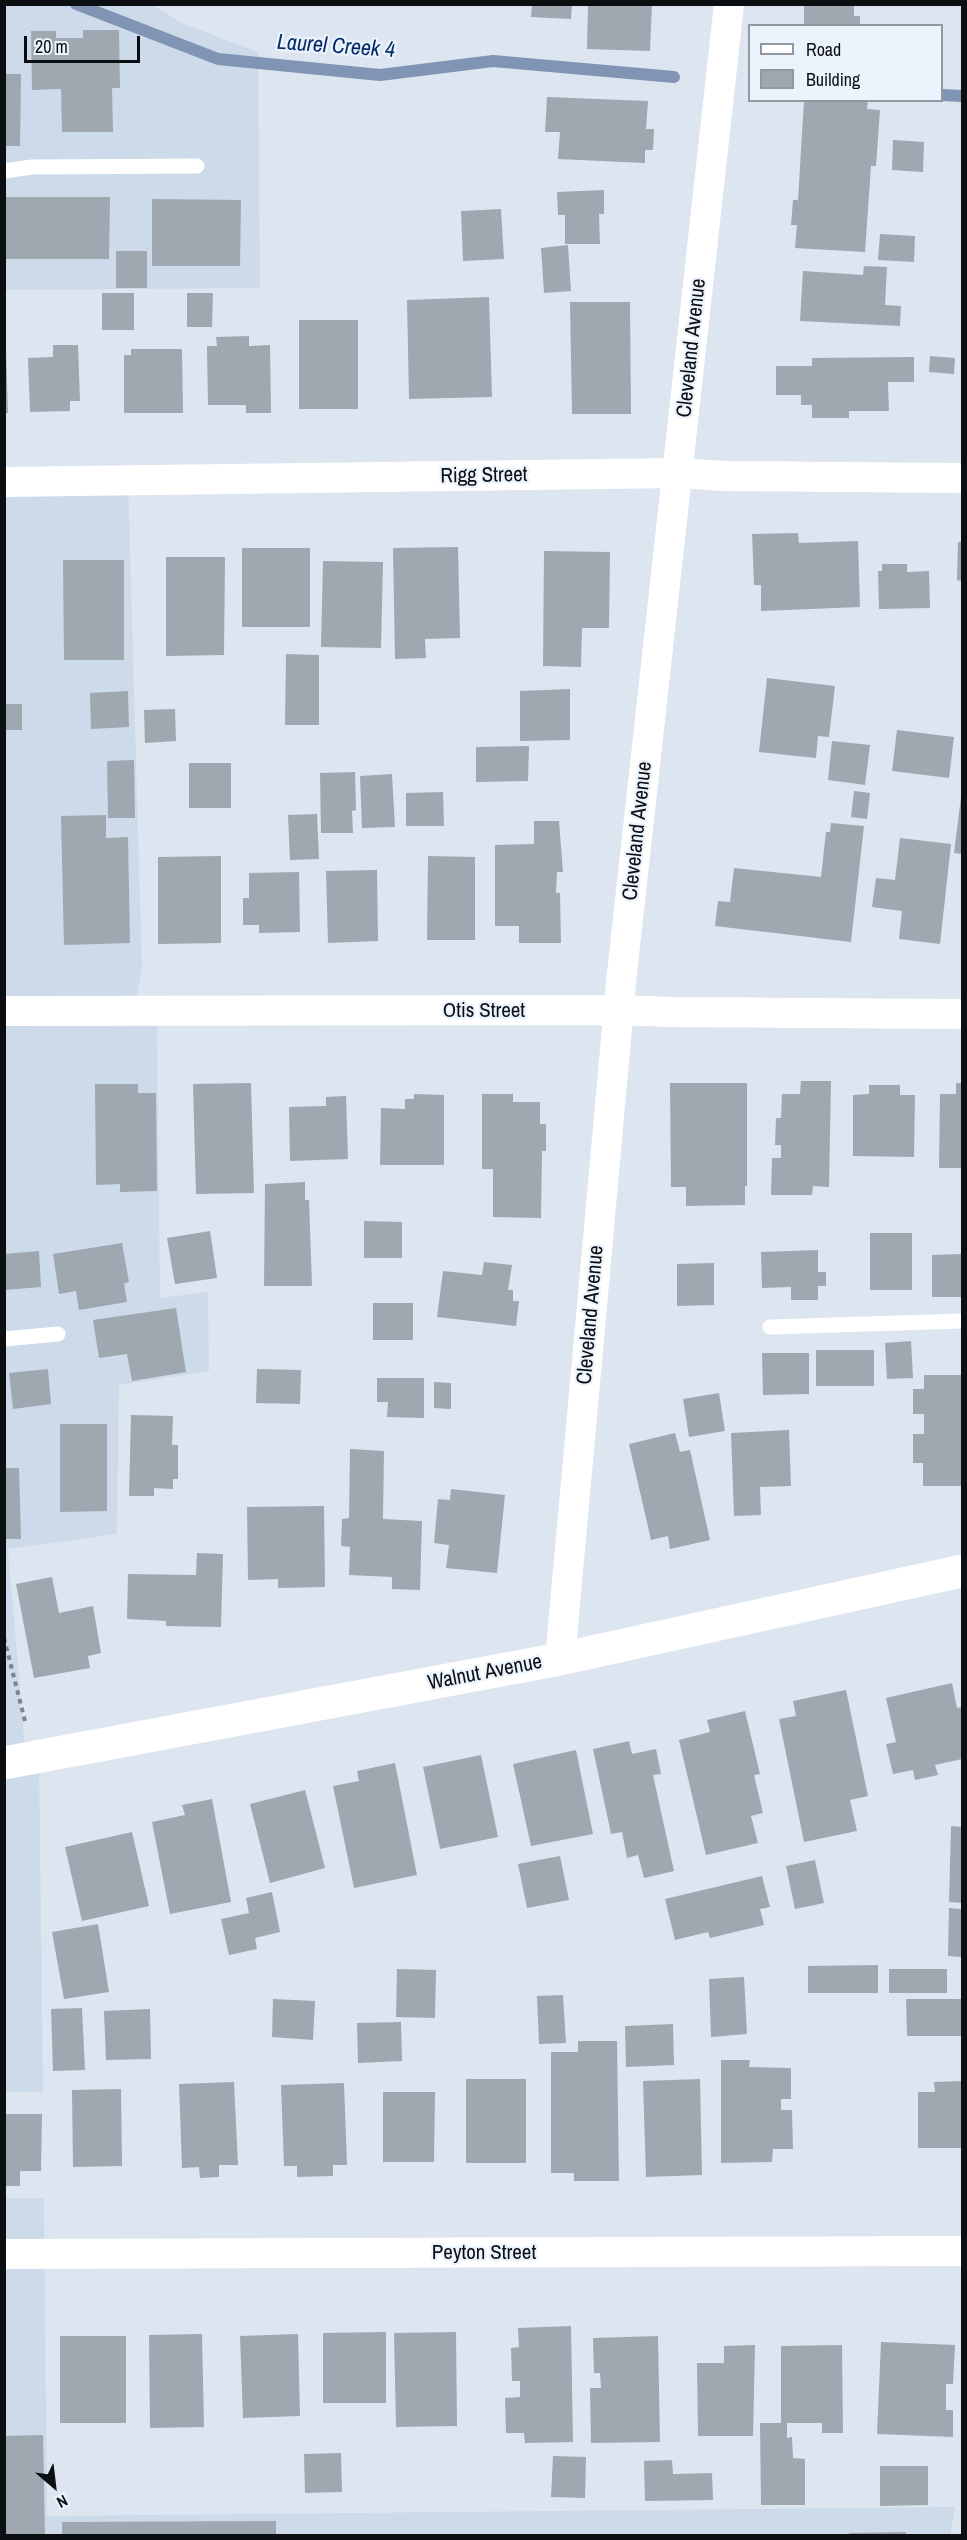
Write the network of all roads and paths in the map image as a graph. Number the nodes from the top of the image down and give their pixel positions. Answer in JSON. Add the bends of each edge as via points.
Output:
{"nodes":[{"id":1,"x":729,"y":4,"type":"edge"},
{"id":2,"x":197,"y":166,"type":"dead end"},
{"id":3,"x":4,"y":171,"type":"edge"},
{"id":4,"x":678,"y":473,"type":"junction"},
{"id":5,"x":963,"y":478,"type":"edge"},
{"id":6,"x":4,"y":482,"type":"edge"},
{"id":7,"x":619,"y":1010,"type":"junction"},
{"id":8,"x":4,"y":1011,"type":"edge"},
{"id":9,"x":963,"y":1014,"type":"edge"},
{"id":10,"x":963,"y":1321,"type":"edge"},
{"id":11,"x":770,"y":1327,"type":"dead end"},
{"id":12,"x":58,"y":1334,"type":"dead end"},
{"id":13,"x":4,"y":1340,"type":"edge"},
{"id":14,"x":963,"y":1571,"type":"edge"},
{"id":15,"x":4,"y":1638,"type":"edge"},
{"id":16,"x":560,"y":1659,"type":"junction"},
{"id":17,"x":24,"y":1721,"type":"dead end"},
{"id":18,"x":4,"y":1763,"type":"edge"},
{"id":19,"x":963,"y":2251,"type":"edge"},
{"id":20,"x":4,"y":2254,"type":"edge"}],
"edges":[{"from":1,"to":4,"type":"street","name":"Cleveland Avenue"},
{"from":2,"to":3,"type":"lane","via":[[33,167]]},
{"from":4,"to":5,"type":"street","name":"Rigg Street"},
{"from":4,"to":6,"type":"street","name":"Rigg Street"},
{"from":4,"to":7,"type":"street","name":"Cleveland Avenue"},
{"from":7,"to":8,"type":"street","name":"Otis Street"},
{"from":7,"to":9,"type":"street","name":"Otis Street"},
{"from":7,"to":16,"type":"street","name":"Cleveland Avenue"},
{"from":10,"to":11,"type":"lane"},
{"from":12,"to":13,"type":"lane"},
{"from":14,"to":16,"type":"street","name":"Walnut Avenue"},
{"from":15,"to":17,"type":"path"},
{"from":16,"to":18,"type":"street","name":"Walnut Avenue"},
{"from":19,"to":20,"type":"street","name":"Peyton Street"}]}
